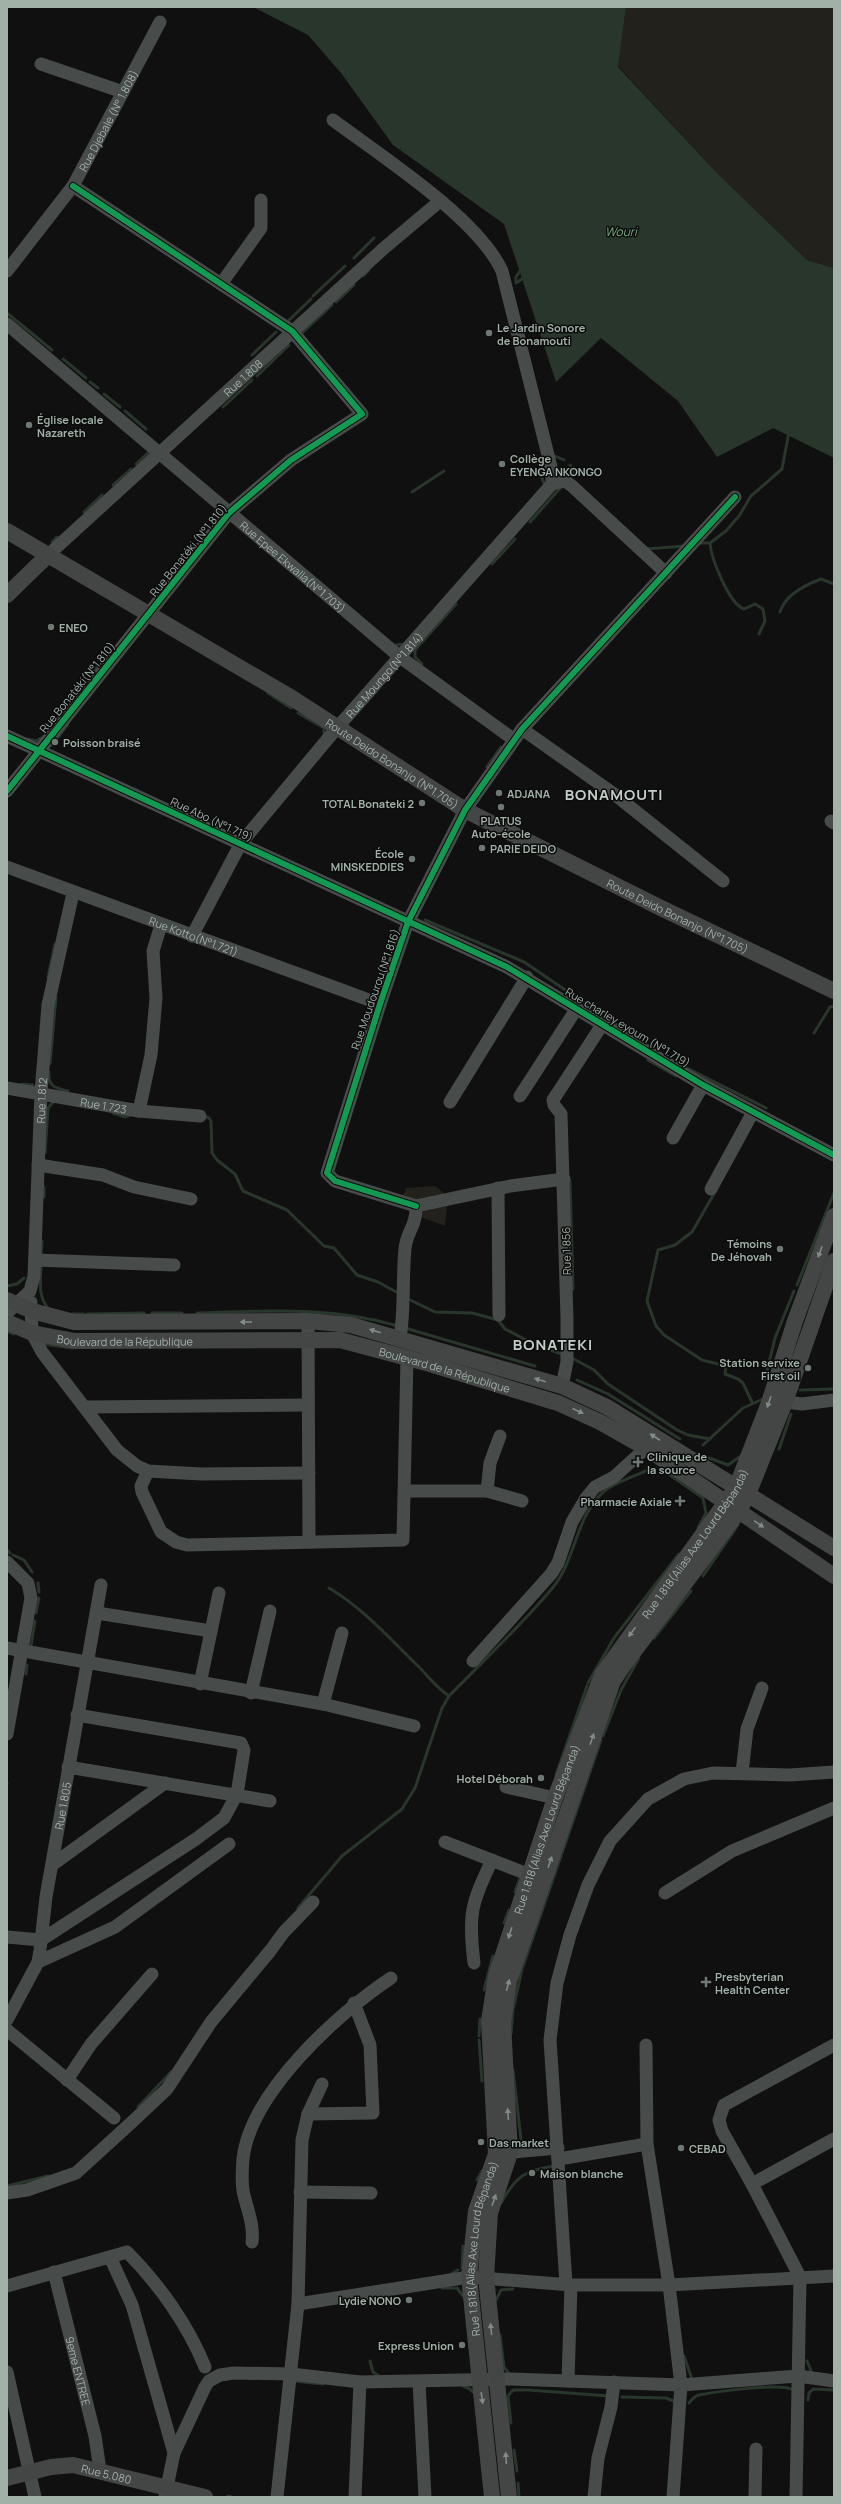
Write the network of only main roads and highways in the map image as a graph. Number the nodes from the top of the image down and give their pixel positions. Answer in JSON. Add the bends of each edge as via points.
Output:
{"nodes":[{"id":1,"x":7,"y":532,"type":"edge"},
{"id":2,"x":47,"y":556,"type":"junction"},
{"id":3,"x":7,"y":596,"type":"edge"},
{"id":4,"x":834,"y":990,"type":"edge"},
{"id":5,"x":834,"y":1216,"type":"edge"},
{"id":6,"x":834,"y":1261,"type":"edge"},
{"id":7,"x":10,"y":1306,"type":"edge"},
{"id":8,"x":7,"y":1322,"type":"edge"},
{"id":9,"x":744,"y":1468,"type":"junction"},
{"id":10,"x":707,"y":1480,"type":"junction"},
{"id":11,"x":742,"y":1491,"type":"junction"},
{"id":12,"x":733,"y":1506,"type":"junction"},
{"id":13,"x":711,"y":1523,"type":"junction"},
{"id":14,"x":834,"y":1548,"type":"edge"},
{"id":15,"x":834,"y":1576,"type":"edge"},
{"id":16,"x":503,"y":2153,"type":"junction"},
{"id":17,"x":7,"y":2478,"type":"edge"},
{"id":18,"x":166,"y":2492,"type":"edge"},
{"id":19,"x":205,"y":2497,"type":"edge"},
{"id":20,"x":492,"y":2497,"type":"edge"},
{"id":21,"x":509,"y":2497,"type":"edge"}],
"edges":[{"from":1,"to":2,"type":"main road","name":"Route Deido Bonanjo (N°1.705)"},
{"from":2,"to":3,"type":"main road"},
{"from":2,"to":4,"type":"main road","name":"Route Deido Bonanjo (N°1.705)","via":[[270,685],[465,810],[661,908]]},
{"from":5,"to":9,"type":"main road","name":"Rue 1.818(Alias Axe Lourd Bépanda)","one_way":true},
{"from":6,"to":11,"type":"main road","name":"Rue 1.818(Alias Axe Lourd Bépanda)","via":[[785,1402]]},
{"from":10,"to":7,"type":"main road","name":"Boulevard de la République","one_way":true,"via":[[607,1407],[562,1386],[401,1330],[308,1322],[82,1323],[55,1319]]},
{"from":8,"to":10,"type":"main road","name":"Boulevard de la République","one_way":true,"via":[[51,1338],[102,1342],[340,1340],[558,1403],[593,1418]]},
{"from":9,"to":10,"type":"main road"},
{"from":9,"to":11,"type":"main road","name":"Rue 1.818(Alias Axe Lourd Bépanda)"},
{"from":10,"to":11,"type":"main road","name":"Boulevard de la République"},
{"from":10,"to":12,"type":"main road","name":"Boulevard de la République"},
{"from":10,"to":13,"type":"main road"},
{"from":11,"to":12,"type":"main road","name":"Rue 1.818(Alias Axe Lourd Bépanda)"},
{"from":11,"to":14,"type":"main road","name":"Boulevard de la République"},
{"from":12,"to":13,"type":"main road","name":"Rue 1.818(Alias Axe Lourd Bépanda)"},
{"from":12,"to":15,"type":"main road","name":"Boulevard de la République","one_way":true},
{"from":16,"to":12,"type":"main road","name":"Rue 1.818(Alias Axe Lourd Bépanda)","one_way":true,"via":[[504,2001],[606,1698],[622,1666]]},
{"from":13,"to":16,"type":"main road","name":"Rue 1.818(Alias Axe Lourd Bépanda)","one_way":true,"via":[[602,1675],[555,1798],[491,1996],[489,2052]]},
{"from":16,"to":20,"type":"main road","name":"Rue 1.818(Alias Axe Lourd Bépanda)","one_way":true,"via":[[476,2211],[469,2277]]},
{"from":21,"to":16,"type":"main road","name":"Rue 1.818(Alias Axe Lourd Bépanda)","one_way":true,"via":[[486,2277],[490,2213]]},
{"from":17,"to":18,"type":"main road","name":"Rue 5.080","via":[[51,2466],[72,2465],[100,2470]]},
{"from":18,"to":19,"type":"main road","name":"Rue 5.080"}]}
